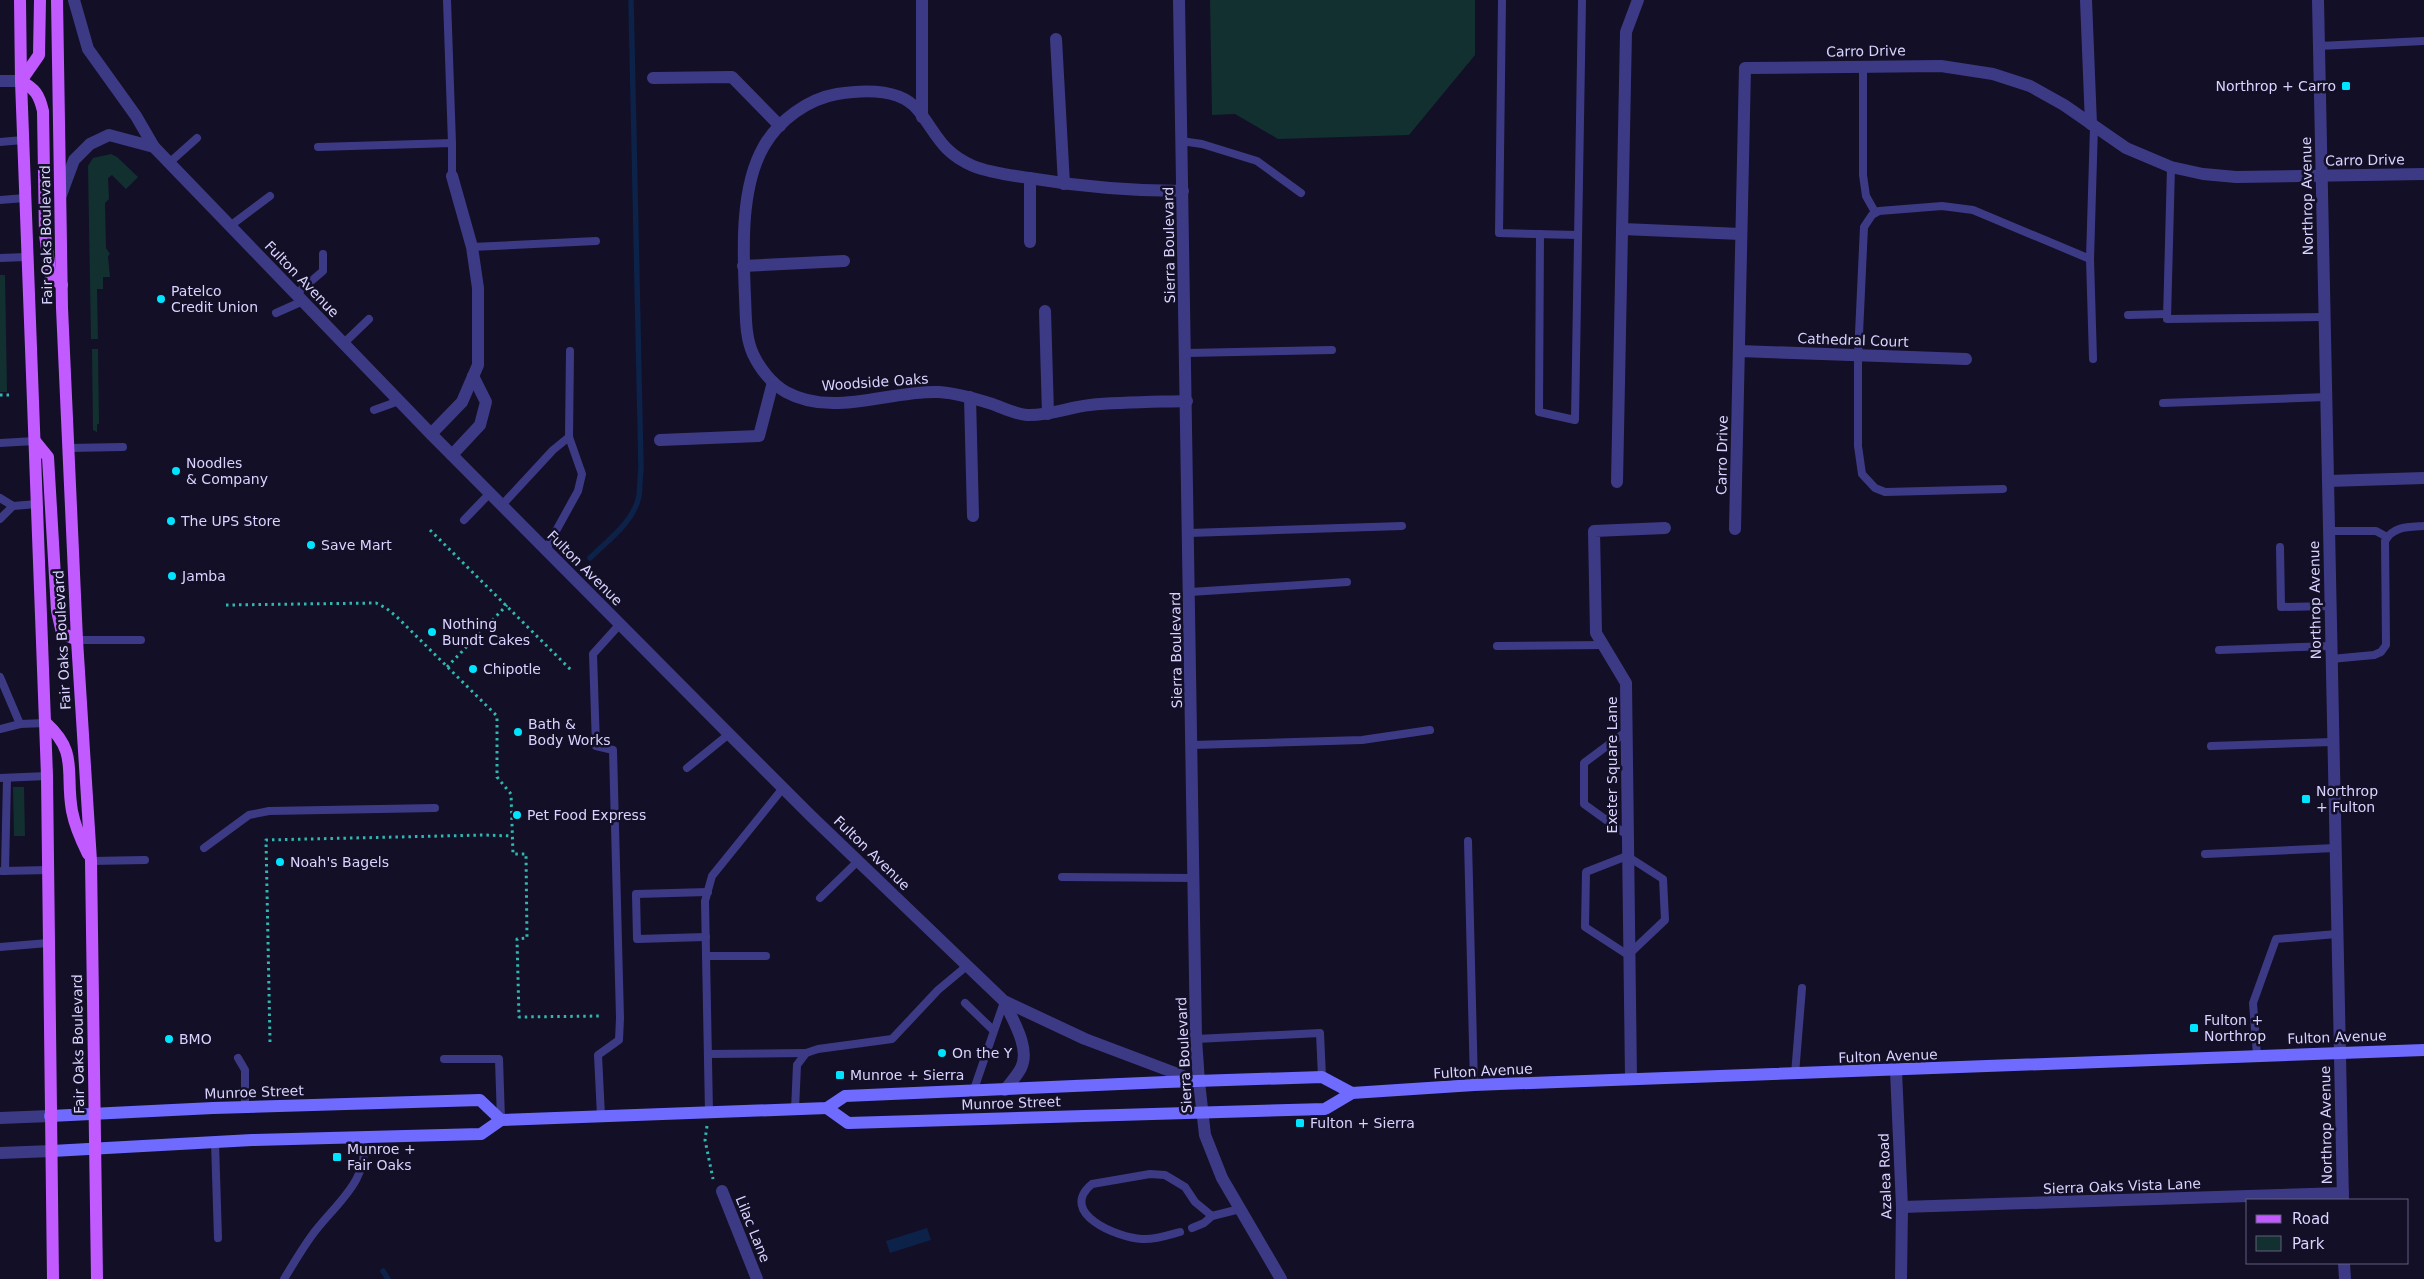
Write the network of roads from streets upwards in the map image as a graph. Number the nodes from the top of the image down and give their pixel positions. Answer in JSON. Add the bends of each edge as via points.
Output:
{"nodes":[{"id":1,"x":20,"y":0,"type":"edge"},
{"id":2,"x":40,"y":0,"type":"edge"},
{"id":3,"x":57,"y":0,"type":"edge"},
{"id":4,"x":74,"y":0,"type":"edge"},
{"id":5,"x":922,"y":0,"type":"edge"},
{"id":6,"x":1179,"y":0,"type":"edge"},
{"id":7,"x":1638,"y":0,"type":"edge"},
{"id":8,"x":2086,"y":0,"type":"edge"},
{"id":9,"x":2318,"y":0,"type":"edge"},
{"id":10,"x":1056,"y":39,"type":"dead end"},
{"id":11,"x":653,"y":78,"type":"dead end"},
{"id":12,"x":20,"y":80,"type":"junction"},
{"id":13,"x":0,"y":81,"type":"edge"},
{"id":14,"x":922,"y":117,"type":"junction"},
{"id":15,"x":2092,"y":125,"type":"junction"},
{"id":16,"x":780,"y":126,"type":"junction"},
{"id":17,"x":154,"y":147,"type":"junction"},
{"id":18,"x":2424,"y":174,"type":"edge"},
{"id":19,"x":452,"y":176,"type":"road end"},
{"id":20,"x":2322,"y":176,"type":"junction"},
{"id":21,"x":1030,"y":178,"type":"junction"},
{"id":22,"x":1064,"y":184,"type":"junction"},
{"id":23,"x":1183,"y":191,"type":"junction"},
{"id":24,"x":60,"y":196,"type":"junction"},
{"id":25,"x":1622,"y":229,"type":"junction"},
{"id":26,"x":1741,"y":234,"type":"junction"},
{"id":27,"x":1030,"y":242,"type":"dead end"},
{"id":28,"x":844,"y":261,"type":"dead end"},
{"id":29,"x":743,"y":266,"type":"junction"},
{"id":30,"x":62,"y":286,"type":"junction"},
{"id":31,"x":1045,"y":311,"type":"dead end"},
{"id":32,"x":1739,"y":351,"type":"junction"},
{"id":33,"x":1966,"y":359,"type":"dead end"},
{"id":34,"x":473,"y":376,"type":"junction"},
{"id":35,"x":773,"y":382,"type":"junction"},
{"id":36,"x":970,"y":397,"type":"junction"},
{"id":37,"x":1187,"y":401,"type":"junction"},
{"id":38,"x":1048,"y":414,"type":"junction"},
{"id":39,"x":431,"y":434,"type":"junction"},
{"id":40,"x":35,"y":440,"type":"junction"},
{"id":41,"x":660,"y":440,"type":"dead end"},
{"id":42,"x":452,"y":455,"type":"junction"},
{"id":43,"x":2424,"y":478,"type":"edge"},
{"id":44,"x":2328,"y":481,"type":"junction"},
{"id":45,"x":1617,"y":482,"type":"dead end"},
{"id":46,"x":972,"y":516,"type":"dead end"},
{"id":47,"x":1665,"y":528,"type":"dead end"},
{"id":48,"x":1735,"y":529,"type":"dead end"},
{"id":49,"x":76,"y":640,"type":"junction"},
{"id":50,"x":46,"y":723,"type":"junction"},
{"id":51,"x":90,"y":861,"type":"junction"},
{"id":52,"x":1004,"y":1002,"type":"junction"},
{"id":53,"x":2424,"y":1050,"type":"edge"},
{"id":54,"x":2340,"y":1052,"type":"junction"},
{"id":55,"x":1896,"y":1071,"type":"junction"},
{"id":56,"x":1631,"y":1079,"type":"junction"},
{"id":57,"x":1199,"y":1082,"type":"junction"},
{"id":58,"x":1005,"y":1090,"type":"junction"},
{"id":59,"x":1352,"y":1093,"type":"junction"},
{"id":60,"x":827,"y":1108,"type":"junction"},
{"id":61,"x":1201,"y":1112,"type":"junction"},
{"id":62,"x":95,"y":1115,"type":"junction"},
{"id":63,"x":50,"y":1116,"type":"junction"},
{"id":64,"x":0,"y":1118,"type":"edge"},
{"id":65,"x":501,"y":1120,"type":"junction"},
{"id":66,"x":96,"y":1149,"type":"junction"},
{"id":67,"x":52,"y":1151,"type":"junction"},
{"id":68,"x":0,"y":1153,"type":"edge"},
{"id":69,"x":722,"y":1191,"type":"road end"},
{"id":70,"x":2343,"y":1197,"type":"edge"},
{"id":71,"x":2246,"y":1199,"type":"edge"},
{"id":72,"x":2255,"y":1199,"type":"edge"},
{"id":73,"x":1902,"y":1207,"type":"junction"},
{"id":74,"x":2344,"y":1264,"type":"edge"},
{"id":75,"x":53,"y":1279,"type":"edge"},
{"id":76,"x":97,"y":1279,"type":"edge"},
{"id":77,"x":757,"y":1279,"type":"edge"},
{"id":78,"x":1281,"y":1279,"type":"edge"},
{"id":79,"x":1901,"y":1279,"type":"edge"},
{"id":80,"x":2345,"y":1279,"type":"edge"}],
"edges":[{"from":1,"to":12,"type":"main road","name":"Fair Oaks Boulevard"},
{"from":2,"to":12,"type":"main road","via":[[38,55]]},
{"from":3,"to":24,"type":"main road","name":"Fair Oaks Boulevard"},
{"from":4,"to":17,"type":"street","name":"Fulton Avenue","via":[[88,49]]},
{"from":5,"to":14,"type":"street"},
{"from":6,"to":23,"type":"street","name":"Sierra Boulevard"},
{"from":7,"to":25,"type":"street","via":[[1626,32]]},
{"from":8,"to":15,"type":"street"},
{"from":9,"to":20,"type":"street","name":"Northrop Avenue"},
{"from":10,"to":22,"type":"street"},
{"from":11,"to":16,"type":"street","via":[[732,77]]},
{"from":12,"to":13,"type":"street"},
{"from":12,"to":30,"type":"main road","via":[[40,95],[45,235],[51,278]]},
{"from":12,"to":40,"type":"main road","name":"Fair Oaks Boulevard"},
{"from":14,"to":16,"type":"street","name":"Woodside Oaks","via":[[909,101],[898,96],[861,92],[834,94],[818,100],[798,110]]},
{"from":14,"to":21,"type":"street","name":"Woodside Oaks","via":[[940,143],[955,157],[992,172]]},
{"from":15,"to":20,"type":"street","name":"Carro Drive","via":[[2126,148],[2171,167],[2236,177]]},
{"from":15,"to":26,"type":"street","name":"Carro Drive","via":[[2030,86],[1993,74],[1941,66],[1745,68]]},
{"from":16,"to":29,"type":"street","name":"Woodside Oaks","via":[[764,145],[754,168],[746,210]]},
{"from":17,"to":24,"type":"street","via":[[109,135],[90,144],[74,160]]},
{"from":17,"to":39,"type":"street","name":"Fulton Avenue"},
{"from":18,"to":20,"type":"street","name":"Carro Drive"},
{"from":19,"to":34,"type":"street","via":[[472,246],[478,288],[478,365]]},
{"from":20,"to":44,"type":"street","name":"Northrop Avenue"},
{"from":21,"to":22,"type":"street","name":"Woodside Oaks"},
{"from":21,"to":27,"type":"street"},
{"from":22,"to":23,"type":"street","name":"Woodside Oaks"},
{"from":23,"to":37,"type":"street","name":"Sierra Boulevard"},
{"from":24,"to":30,"type":"main road","name":"Fair Oaks Boulevard"},
{"from":25,"to":26,"type":"street"},
{"from":25,"to":45,"type":"street"},
{"from":26,"to":32,"type":"street","name":"Carro Drive"},
{"from":28,"to":29,"type":"street"},
{"from":29,"to":35,"type":"street","name":"Woodside Oaks","via":[[746,332],[760,367]]},
{"from":30,"to":49,"type":"main road","name":"Fair Oaks Boulevard"},
{"from":31,"to":38,"type":"street"},
{"from":32,"to":33,"type":"street","name":"Cathedral Court"},
{"from":32,"to":48,"type":"street","name":"Carro Drive"},
{"from":34,"to":39,"type":"street","via":[[462,402]]},
{"from":34,"to":42,"type":"street","via":[[486,402],[480,424]]},
{"from":35,"to":36,"type":"street","name":"Woodside Oaks","via":[[787,392],[826,403],[913,393],[940,392]]},
{"from":35,"to":41,"type":"street","via":[[759,436]]},
{"from":36,"to":38,"type":"street","name":"Woodside Oaks","via":[[1012,412]]},
{"from":36,"to":46,"type":"street"},
{"from":37,"to":38,"type":"street","name":"Woodside Oaks","via":[[1095,405]]},
{"from":37,"to":57,"type":"street","name":"Sierra Boulevard"},
{"from":39,"to":42,"type":"street","name":"Fulton Avenue"},
{"from":40,"to":49,"type":"main road","via":[[48,457],[57,611],[62,633]]},
{"from":40,"to":50,"type":"main road","name":"Fair Oaks Boulevard"},
{"from":42,"to":52,"type":"street","name":"Fulton Avenue","via":[[783,788]]},
{"from":43,"to":44,"type":"street"},
{"from":44,"to":54,"type":"street","name":"Northrop Avenue"},
{"from":47,"to":56,"type":"street","name":"Exeter Square Lane","via":[[1594,531],[1596,633],[1626,683]]},
{"from":49,"to":51,"type":"main road","name":"Fair Oaks Boulevard"},
{"from":50,"to":51,"type":"main road","via":[[60,736],[67,749],[76,829]]},
{"from":50,"to":63,"type":"main road","name":"Fair Oaks Boulevard","via":[[50,870]]},
{"from":51,"to":62,"type":"main road","name":"Fair Oaks Boulevard"},
{"from":52,"to":57,"type":"street","name":"Fulton Avenue","via":[[1085,1039]]},
{"from":52,"to":58,"type":"street","name":"Fulton Avenue","via":[[1024,1051],[1022,1066]]},
{"from":53,"to":54,"type":"main road","name":"Fulton Avenue"},
{"from":54,"to":55,"type":"main road","name":"Fulton Avenue"},
{"from":54,"to":70,"type":"street","name":"Northrop Avenue"},
{"from":55,"to":56,"type":"main road","name":"Fulton Avenue"},
{"from":55,"to":73,"type":"street","name":"Azalea Road"},
{"from":56,"to":59,"type":"main road","name":"Fulton Avenue"},
{"from":57,"to":58,"type":"main road","name":"Munroe Street"},
{"from":57,"to":59,"type":"main road","name":"Fulton Avenue","via":[[1322,1077]]},
{"from":57,"to":61,"type":"street","name":"Sierra Boulevard"},
{"from":58,"to":60,"type":"main road","name":"Munroe Street","via":[[846,1096]]},
{"from":59,"to":61,"type":"main road","name":"Fulton Avenue","via":[[1325,1109]]},
{"from":60,"to":61,"type":"main road","name":"Munroe Street","via":[[848,1123]]},
{"from":60,"to":65,"type":"main road","name":"Munroe Street"},
{"from":61,"to":78,"type":"street","name":"Sierra Boulevard","via":[[1205,1135],[1222,1178]]},
{"from":62,"to":63,"type":"main road","name":"Munroe Street"},
{"from":62,"to":65,"type":"main road","name":"Munroe Street","via":[[480,1100]]},
{"from":62,"to":66,"type":"main road","name":"Fair Oaks Boulevard"},
{"from":63,"to":64,"type":"street","name":"Munroe Street"},
{"from":63,"to":67,"type":"main road","name":"Fair Oaks Boulevard"},
{"from":65,"to":66,"type":"main road","via":[[481,1134]]},
{"from":66,"to":67,"type":"main road"},
{"from":66,"to":76,"type":"main road","name":"Fair Oaks Boulevard"},
{"from":67,"to":68,"type":"street"},
{"from":67,"to":75,"type":"main road","name":"Fair Oaks Boulevard"},
{"from":69,"to":77,"type":"street","name":"Lilac Lane"},
{"from":70,"to":72,"type":"street","name":"Sierra Oaks Vista Lane"},
{"from":71,"to":73,"type":"street","name":"Sierra Oaks Vista Lane"},
{"from":73,"to":79,"type":"street","name":"Azalea Road"},
{"from":74,"to":80,"type":"street"}]}
